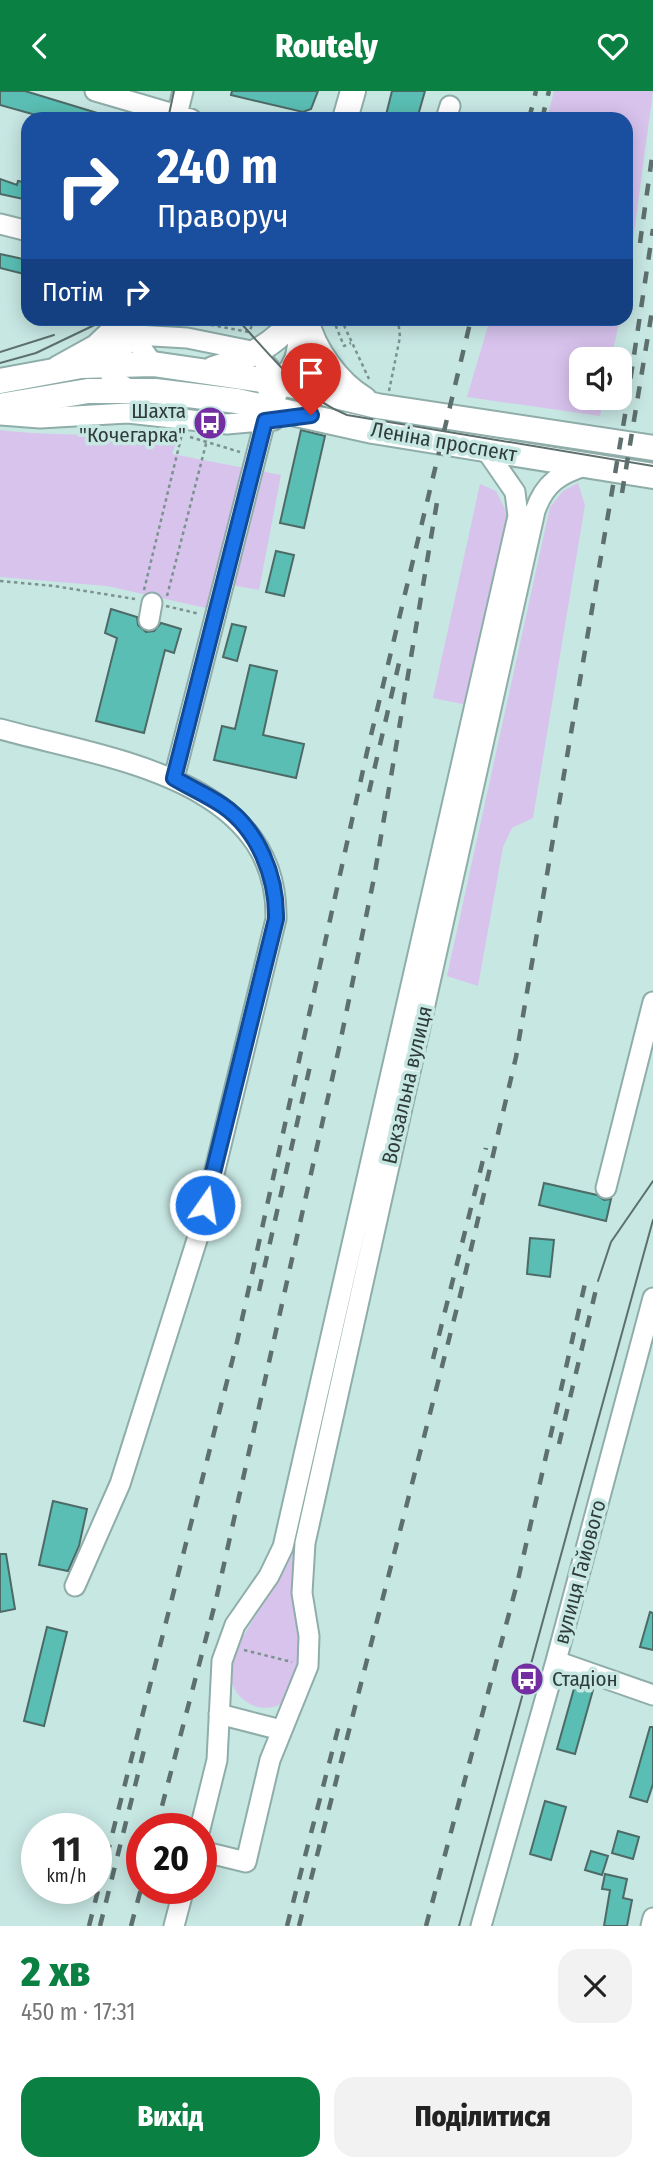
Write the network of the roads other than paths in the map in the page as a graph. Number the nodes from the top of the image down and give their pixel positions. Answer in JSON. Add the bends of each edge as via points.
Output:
{"nodes":[{"id":1,"x":95,"y":91,"type":"edge"},
{"id":2,"x":183,"y":91,"type":"edge"},
{"id":3,"x":353,"y":91,"type":"edge"},
{"id":4,"x":162,"y":112,"type":"edge"},
{"id":5,"x":181,"y":112,"type":"edge"},
{"id":6,"x":347,"y":112,"type":"edge"},
{"id":7,"x":0,"y":224,"type":"edge"},
{"id":8,"x":21,"y":229,"type":"edge"},
{"id":9,"x":130,"y":326,"type":"edge"},
{"id":10,"x":133,"y":326,"type":"edge"},
{"id":11,"x":135,"y":326,"type":"edge"},
{"id":12,"x":142,"y":326,"type":"edge"},
{"id":13,"x":291,"y":326,"type":"edge"},
{"id":14,"x":294,"y":326,"type":"edge"},
{"id":15,"x":300,"y":326,"type":"edge"},
{"id":16,"x":256,"y":352,"type":"junction"},
{"id":17,"x":153,"y":364,"type":"junction"},
{"id":18,"x":105,"y":365,"type":"junction"},
{"id":19,"x":208,"y":370,"type":"junction"},
{"id":20,"x":43,"y":373,"type":"junction"},
{"id":21,"x":0,"y":381,"type":"edge"},
{"id":22,"x":282,"y":383,"type":"junction"},
{"id":23,"x":132,"y":391,"type":"junction"},
{"id":24,"x":237,"y":401,"type":"junction"},
{"id":25,"x":383,"y":401,"type":"junction"},
{"id":26,"x":0,"y":406,"type":"edge"},
{"id":27,"x":268,"y":414,"type":"junction"},
{"id":28,"x":0,"y":415,"type":"edge"},
{"id":29,"x":311,"y":415,"type":"junction"},
{"id":30,"x":167,"y":417,"type":"junction"},
{"id":31,"x":653,"y":448,"type":"edge"},
{"id":32,"x":486,"y":450,"type":"junction"},
{"id":33,"x":588,"y":465,"type":"junction"},
{"id":34,"x":653,"y":476,"type":"edge"},
{"id":35,"x":0,"y":729,"type":"edge"},
{"id":36,"x":174,"y":778,"type":"junction"},
{"id":37,"x":653,"y":1002,"type":"edge"},
{"id":38,"x":606,"y":1188,"type":"dead end"},
{"id":39,"x":653,"y":1298,"type":"edge"},
{"id":40,"x":75,"y":1586,"type":"dead end"},
{"id":41,"x":556,"y":1661,"type":"junction"},
{"id":42,"x":653,"y":1695,"type":"edge"},
{"id":43,"x":219,"y":1714,"type":"junction"},
{"id":44,"x":281,"y":1730,"type":"junction"},
{"id":45,"x":204,"y":1813,"type":"edge"},
{"id":46,"x":217,"y":1855,"type":"edge"},
{"id":47,"x":180,"y":1904,"type":"edge"},
{"id":48,"x":653,"y":1918,"type":"edge"},
{"id":49,"x":174,"y":1926,"type":"edge"},
{"id":50,"x":481,"y":1926,"type":"edge"},
{"id":51,"x":652,"y":1926,"type":"edge"}],
"edges":[{"from":1,"to":4,"type":"street"},
{"from":2,"to":5,"type":"street"},
{"from":3,"to":6,"type":"main road"},
{"from":7,"to":8,"type":"street"},
{"from":9,"to":20,"type":"street"},
{"from":10,"to":18,"type":"street"},
{"from":11,"to":17,"type":"street","via":[[143,355]]},
{"from":12,"to":16,"type":"street"},
{"from":13,"to":16,"type":"main road"},
{"from":14,"to":22,"type":"main road","via":[[277,362]]},
{"from":15,"to":25,"type":"main road","name":"Леніна проспект","via":[[339,379],[356,394]]},
{"from":16,"to":19,"type":"main road","via":[[240,362]]},
{"from":16,"to":22,"type":"street"},
{"from":17,"to":18,"type":"main road","name":"Леніна проспект"},
{"from":17,"to":19,"type":"main road","name":"Леніна проспект"},
{"from":18,"to":20,"type":"main road","name":"Леніна проспект"},
{"from":18,"to":23,"type":"street","via":[[114,380]]},
{"from":19,"to":22,"type":"main road","name":"Леніна проспект"},
{"from":20,"to":21,"type":"main road","name":"Леніна проспект"},
{"from":22,"to":24,"type":"main road"},
{"from":22,"to":25,"type":"main road","name":"Леніна проспект"},
{"from":22,"to":27,"type":"street"},
{"from":22,"to":29,"type":"main road","via":[[291,399]]},
{"from":23,"to":24,"type":"main road","name":"Леніна проспект"},
{"from":23,"to":26,"type":"main road","name":"Леніна проспект","via":[[88,391]]},
{"from":23,"to":30,"type":"street"},
{"from":24,"to":27,"type":"main road","name":"Леніна проспект"},
{"from":25,"to":31,"type":"main road","name":"Леніна проспект"},
{"from":27,"to":29,"type":"main road","name":"Леніна проспект"},
{"from":27,"to":30,"type":"street","via":[[210,423]]},
{"from":27,"to":36,"type":"street"},
{"from":28,"to":30,"type":"street","via":[[40,418],[128,413]]},
{"from":29,"to":32,"type":"main road","name":"Леніна проспект","via":[[373,431]]},
{"from":32,"to":33,"type":"main road","name":"Леніна проспект"},
{"from":32,"to":43,"type":"street","name":"Вокзальна вулиця","via":[[515,492],[518,516],[283,1547],[227,1645]]},
{"from":33,"to":34,"type":"main road","name":"Леніна проспект"},
{"from":33,"to":44,"type":"street","name":"Вокзальна вулиця","via":[[564,473],[546,486],[532,524],[304,1543],[302,1593],[308,1666]]},
{"from":35,"to":36,"type":"street"},
{"from":36,"to":40,"type":"street","via":[[223,806],[244,828],[273,879],[276,919],[201,1227],[120,1483]]},
{"from":37,"to":38,"type":"street"},
{"from":39,"to":41,"type":"street","name":"вулиця Гайового"},
{"from":41,"to":42,"type":"street"},
{"from":41,"to":50,"type":"street","name":"вулиця Гайового"},
{"from":43,"to":44,"type":"street"},
{"from":43,"to":45,"type":"street","name":"Вокзальна вулиця","via":[[217,1760]]},
{"from":44,"to":46,"type":"street","name":"Вокзальна вулиця","via":[[246,1862]]},
{"from":47,"to":49,"type":"street"},
{"from":48,"to":51,"type":"street"}]}
